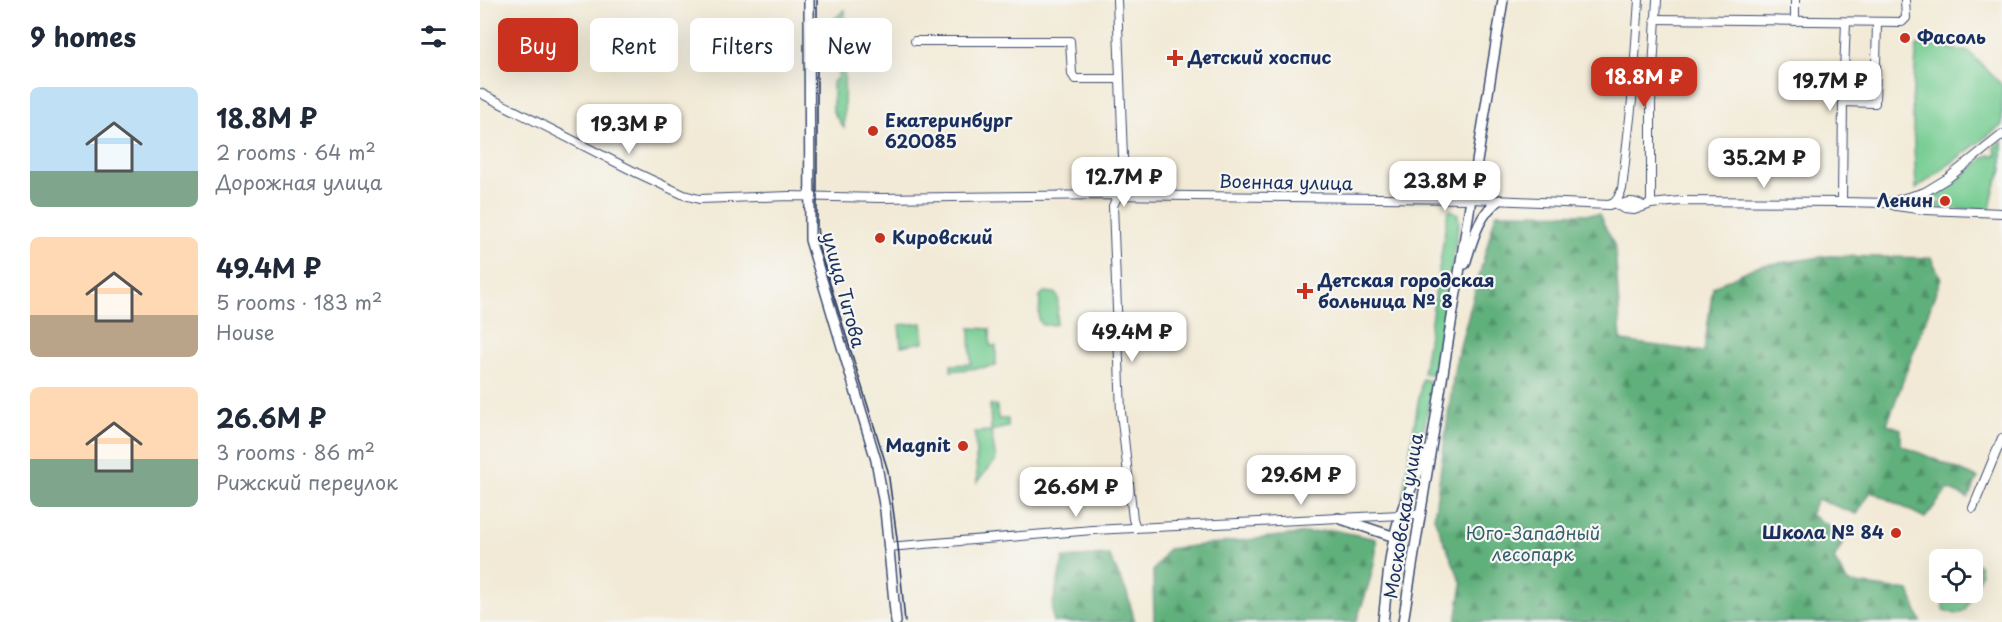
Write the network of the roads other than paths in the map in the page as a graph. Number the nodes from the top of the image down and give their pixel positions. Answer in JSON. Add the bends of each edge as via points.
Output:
{"nodes":[{"id":1,"x":809,"y":0,"type":"edge"},
{"id":2,"x":1117,"y":0,"type":"edge"},
{"id":3,"x":1503,"y":0,"type":"edge"},
{"id":4,"x":1639,"y":0,"type":"edge"},
{"id":5,"x":1657,"y":0,"type":"edge"},
{"id":6,"x":1795,"y":0,"type":"edge"},
{"id":7,"x":1905,"y":0,"type":"edge"},
{"id":8,"x":1655,"y":19,"type":"junction"},
{"id":9,"x":1795,"y":21,"type":"junction"},
{"id":10,"x":1846,"y":22,"type":"junction"},
{"id":11,"x":1877,"y":23,"type":"junction"},
{"id":12,"x":915,"y":41,"type":"dead end"},
{"id":13,"x":1120,"y":79,"type":"junction"},
{"id":14,"x":480,"y":93,"type":"edge"},
{"id":15,"x":1843,"y":102,"type":"junction"},
{"id":16,"x":2002,"y":135,"type":"edge"},
{"id":17,"x":1925,"y":192,"type":"junction"},
{"id":18,"x":1118,"y":195,"type":"junction"},
{"id":19,"x":809,"y":197,"type":"junction"},
{"id":20,"x":1471,"y":199,"type":"junction"},
{"id":21,"x":1500,"y":200,"type":"junction"},
{"id":22,"x":1842,"y":202,"type":"junction"},
{"id":23,"x":1888,"y":203,"type":"junction"},
{"id":24,"x":1616,"y":204,"type":"junction"},
{"id":25,"x":1647,"y":205,"type":"junction"},
{"id":26,"x":1925,"y":210,"type":"junction"},
{"id":27,"x":2002,"y":213,"type":"edge"},
{"id":28,"x":1458,"y":280,"type":"junction"},
{"id":29,"x":1437,"y":414,"type":"junction"},
{"id":30,"x":2002,"y":438,"type":"edge"},
{"id":31,"x":1973,"y":508,"type":"dead end"},
{"id":32,"x":1421,"y":514,"type":"junction"},
{"id":33,"x":1400,"y":515,"type":"junction"},
{"id":34,"x":1338,"y":518,"type":"junction"},
{"id":35,"x":1136,"y":528,"type":"junction"},
{"id":36,"x":1395,"y":537,"type":"junction"},
{"id":37,"x":888,"y":547,"type":"junction"},
{"id":38,"x":896,"y":622,"type":"edge"},
{"id":39,"x":1383,"y":622,"type":"edge"},
{"id":40,"x":1403,"y":622,"type":"edge"}],
"edges":[{"from":1,"to":19,"type":"main road","name":"улица Титова"},
{"from":2,"to":13,"type":"street"},
{"from":3,"to":20,"type":"main road","name":"Московская улица"},
{"from":4,"to":24,"type":"street","via":[[1622,189]]},
{"from":5,"to":8,"type":"street"},
{"from":6,"to":9,"type":"street"},
{"from":7,"to":11,"type":"street","via":[[1906,18],[1902,22]]},
{"from":8,"to":9,"type":"street"},
{"from":8,"to":25,"type":"street"},
{"from":9,"to":10,"type":"street"},
{"from":10,"to":11,"type":"street"},
{"from":10,"to":15,"type":"street"},
{"from":11,"to":15,"type":"street","via":[[1875,103]]},
{"from":12,"to":13,"type":"street","via":[[1070,41],[1075,79]]},
{"from":13,"to":18,"type":"street","via":[[1124,183]]},
{"from":14,"to":19,"type":"street","name":"Военная улица","via":[[693,198]]},
{"from":15,"to":22,"type":"street"},
{"from":16,"to":17,"type":"street"},
{"from":17,"to":23,"type":"street"},
{"from":17,"to":26,"type":"street"},
{"from":18,"to":19,"type":"street","name":"Военная улица"},
{"from":18,"to":20,"type":"street","name":"Военная улица"},
{"from":18,"to":35,"type":"street","via":[[1113,206],[1119,381]]},
{"from":19,"to":37,"type":"main road","name":"улица Титова","via":[[810,240],[876,460]]},
{"from":20,"to":21,"type":"street","name":"Военная улица"},
{"from":20,"to":28,"type":"main road","name":"Московская улица"},
{"from":21,"to":24,"type":"street","name":"Военная улица"},
{"from":21,"to":28,"type":"main road","via":[[1490,208],[1473,237]]},
{"from":22,"to":23,"type":"street","name":"Военная улица"},
{"from":22,"to":25,"type":"street","name":"Военная улица","via":[[1680,201]]},
{"from":23,"to":26,"type":"street"},
{"from":24,"to":25,"type":"street","name":"Военная улица","via":[[1624,202],[1639,210]]},
{"from":26,"to":27,"type":"street"},
{"from":28,"to":29,"type":"main road","name":"Московская улица"},
{"from":29,"to":32,"type":"main road","name":"Московская улица"},
{"from":29,"to":33,"type":"main road","name":"Московская улица","via":[[1419,472]]},
{"from":30,"to":31,"type":"street"},
{"from":32,"to":33,"type":"street"},
{"from":32,"to":40,"type":"main road","name":"Московская улица"},
{"from":33,"to":34,"type":"street"},
{"from":33,"to":36,"type":"main road","name":"Московская улица"},
{"from":34,"to":35,"type":"street"},
{"from":34,"to":36,"type":"main road"},
{"from":35,"to":37,"type":"street"},
{"from":36,"to":39,"type":"main road","name":"Московская улица"},
{"from":37,"to":38,"type":"main road","name":"улица Титова"}]}
